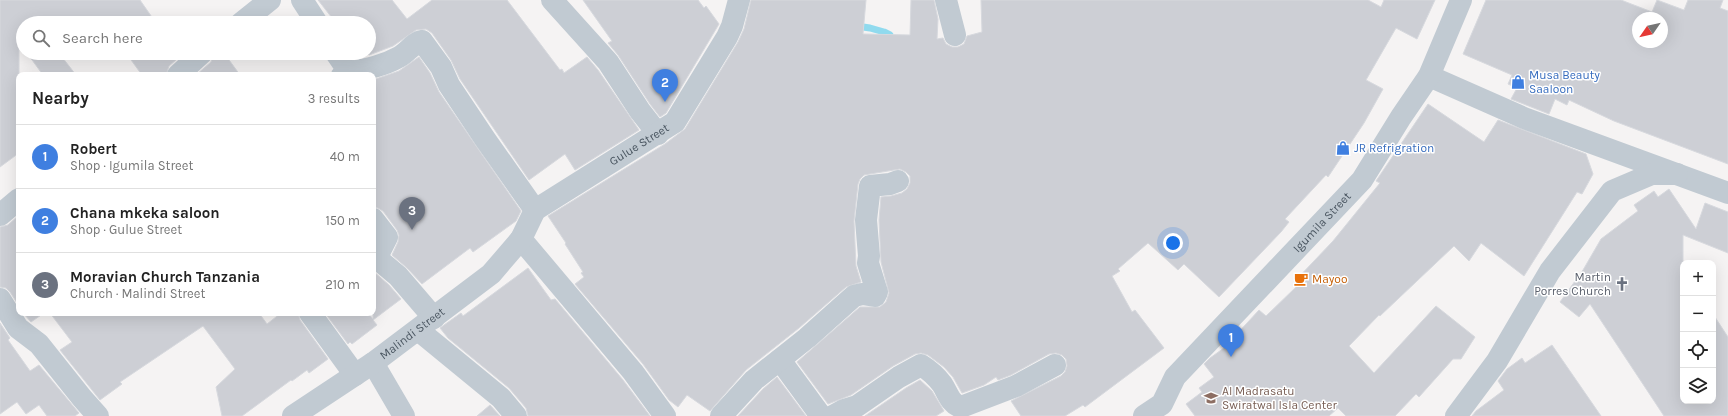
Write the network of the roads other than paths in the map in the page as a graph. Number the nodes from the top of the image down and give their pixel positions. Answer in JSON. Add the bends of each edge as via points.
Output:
{"nodes":[{"id":1,"x":270,"y":0,"type":"edge"},
{"id":2,"x":302,"y":0,"type":"edge"},
{"id":3,"x":552,"y":0,"type":"edge"},
{"id":4,"x":946,"y":0,"type":"edge"},
{"id":5,"x":1461,"y":0,"type":"edge"},
{"id":6,"x":732,"y":10,"type":"edge"},
{"id":7,"x":250,"y":16,"type":"edge"},
{"id":8,"x":312,"y":16,"type":"edge"},
{"id":9,"x":955,"y":35,"type":"dead end"},
{"id":10,"x":194,"y":60,"type":"edge"},
{"id":11,"x":339,"y":60,"type":"edge"},
{"id":12,"x":181,"y":72,"type":"edge"},
{"id":13,"x":344,"y":72,"type":"edge"},
{"id":14,"x":354,"y":72,"type":"edge"},
{"id":15,"x":1429,"y":76,"type":"junction"},
{"id":16,"x":658,"y":134,"type":"junction"},
{"id":17,"x":1677,"y":174,"type":"junction"},
{"id":18,"x":898,"y":181,"type":"dead end"},
{"id":19,"x":1728,"y":194,"type":"edge"},
{"id":20,"x":16,"y":201,"type":"edge"},
{"id":21,"x":535,"y":210,"type":"junction"},
{"id":22,"x":0,"y":214,"type":"edge"},
{"id":23,"x":376,"y":223,"type":"edge"},
{"id":24,"x":521,"y":239,"type":"junction"},
{"id":25,"x":0,"y":299,"type":"edge"},
{"id":26,"x":312,"y":316,"type":"edge"},
{"id":27,"x":434,"y":318,"type":"junction"},
{"id":28,"x":416,"y":332,"type":"junction"},
{"id":29,"x":780,"y":360,"type":"junction"},
{"id":30,"x":373,"y":363,"type":"junction"},
{"id":31,"x":1055,"y":365,"type":"dead end"},
{"id":32,"x":355,"y":375,"type":"junction"},
{"id":33,"x":1164,"y":410,"type":"edge"},
{"id":34,"x":98,"y":416,"type":"edge"},
{"id":35,"x":292,"y":416,"type":"edge"},
{"id":36,"x":404,"y":416,"type":"edge"},
{"id":37,"x":516,"y":416,"type":"edge"},
{"id":38,"x":665,"y":416,"type":"edge"},
{"id":39,"x":722,"y":416,"type":"edge"},
{"id":40,"x":821,"y":416,"type":"edge"},
{"id":41,"x":833,"y":416,"type":"edge"},
{"id":42,"x":1144,"y":416,"type":"edge"},
{"id":43,"x":1456,"y":416,"type":"edge"}],
"edges":[{"from":1,"to":7,"type":"street"},
{"from":2,"to":8,"type":"street"},
{"from":3,"to":16,"type":"street","via":[[608,62]]},
{"from":4,"to":9,"type":"street"},
{"from":5,"to":15,"type":"street","name":"Igumila Street"},
{"from":6,"to":16,"type":"street","name":"Gulue Street","via":[[704,76],[675,122]]},
{"from":10,"to":12,"type":"street"},
{"from":11,"to":13,"type":"street"},
{"from":14,"to":21,"type":"street","via":[[380,66],[401,56],[422,41],[485,139]]},
{"from":15,"to":17,"type":"street","via":[[1524,118]]},
{"from":15,"to":33,"type":"street","name":"Igumila Street","via":[[1362,180],[1175,378]]},
{"from":16,"to":21,"type":"street","name":"Gulue Street"},
{"from":17,"to":19,"type":"street"},
{"from":17,"to":43,"type":"street","via":[[1652,174],[1612,191],[1550,271],[1497,361]]},
{"from":18,"to":29,"type":"street","via":[[870,186],[866,220],[868,263],[877,292],[875,296],[854,296]]},
{"from":20,"to":22,"type":"street"},
{"from":21,"to":24,"type":"street"},
{"from":23,"to":27,"type":"street","via":[[386,237],[378,255],[379,260],[398,276]]},
{"from":24,"to":27,"type":"street","name":"Malindi Street","via":[[491,274]]},
{"from":24,"to":38,"type":"street","via":[[618,354]]},
{"from":25,"to":34,"type":"street","via":[[18,328],[39,344]]},
{"from":26,"to":32,"type":"street"},
{"from":27,"to":28,"type":"street","name":"Malindi Street"},
{"from":28,"to":30,"type":"street","name":"Malindi Street"},
{"from":28,"to":37,"type":"street","via":[[423,334],[501,398]]},
{"from":29,"to":39,"type":"street","via":[[754,380]]},
{"from":29,"to":40,"type":"street"},
{"from":30,"to":32,"type":"street","name":"Malindi Street"},
{"from":30,"to":36,"type":"street"},
{"from":31,"to":41,"type":"street","via":[[1016,386],[961,407],[953,404],[941,383],[921,365],[899,376],[856,406]]},
{"from":32,"to":35,"type":"street","name":"Malindi Street"},
{"from":33,"to":42,"type":"street","name":"Igumila Street"}]}
